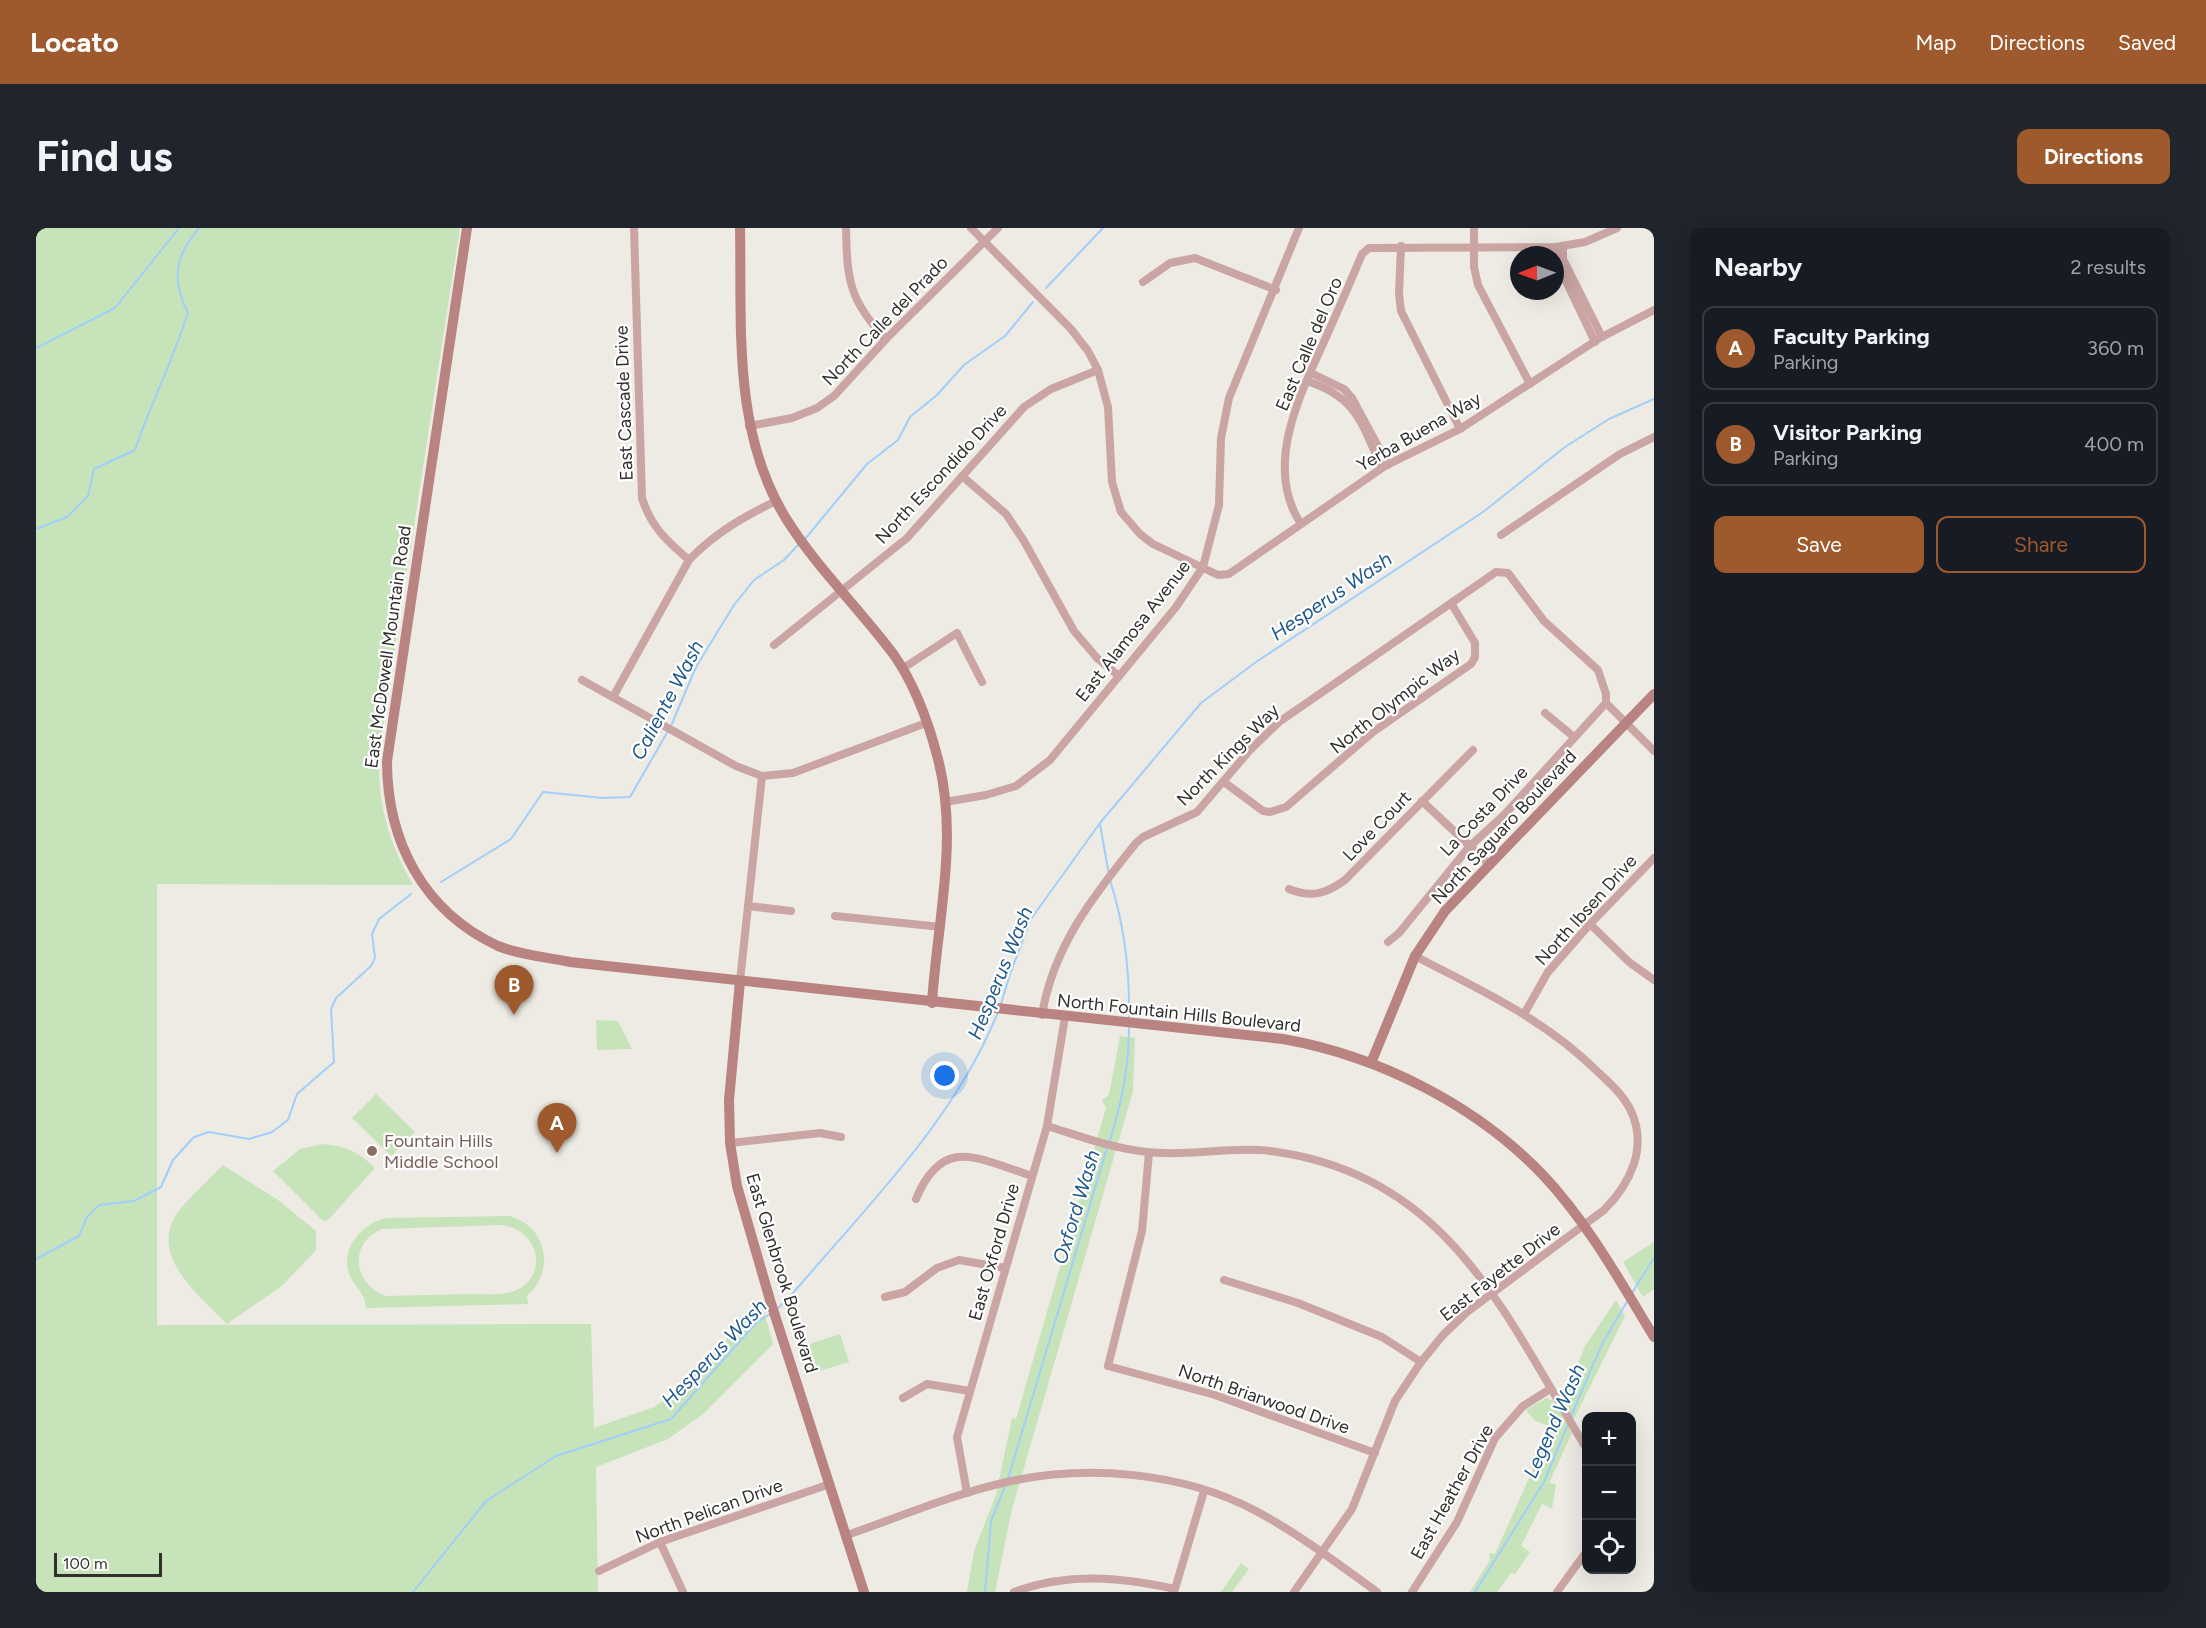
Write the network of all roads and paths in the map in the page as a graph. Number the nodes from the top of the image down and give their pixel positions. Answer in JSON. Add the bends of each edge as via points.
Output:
{"nodes":[{"id":1,"x":467,"y":228,"type":"edge"},
{"id":2,"x":634,"y":228,"type":"edge"},
{"id":3,"x":740,"y":228,"type":"edge"},
{"id":4,"x":846,"y":228,"type":"edge"},
{"id":5,"x":971,"y":228,"type":"edge"},
{"id":6,"x":998,"y":228,"type":"edge"},
{"id":7,"x":1299,"y":228,"type":"edge"},
{"id":8,"x":1474,"y":228,"type":"edge"},
{"id":9,"x":1617,"y":228,"type":"edge"},
{"id":10,"x":984,"y":242,"type":"junction"},
{"id":11,"x":1401,"y":246,"type":"junction"},
{"id":12,"x":1474,"y":246,"type":"junction"},
{"id":13,"x":1510,"y":246,"type":"edge"},
{"id":14,"x":1564,"y":246,"type":"edge"},
{"id":15,"x":1564,"y":261,"type":"edge"},
{"id":16,"x":1143,"y":282,"type":"dead end"},
{"id":17,"x":1276,"y":290,"type":"junction"},
{"id":18,"x":1654,"y":310,"type":"edge"},
{"id":19,"x":886,"y":339,"type":"junction"},
{"id":20,"x":1599,"y":340,"type":"junction"},
{"id":21,"x":1098,"y":370,"type":"junction"},
{"id":22,"x":1309,"y":377,"type":"junction"},
{"id":23,"x":1530,"y":384,"type":"junction"},
{"id":24,"x":749,"y":426,"type":"junction"},
{"id":25,"x":1460,"y":429,"type":"junction"},
{"id":26,"x":1654,"y":437,"type":"edge"},
{"id":27,"x":1385,"y":466,"type":"junction"},
{"id":28,"x":962,"y":476,"type":"junction"},
{"id":29,"x":776,"y":501,"type":"junction"},
{"id":30,"x":1301,"y":524,"type":"junction"},
{"id":31,"x":1501,"y":536,"type":"dead end"},
{"id":32,"x":689,"y":560,"type":"junction"},
{"id":33,"x":1203,"y":567,"type":"junction"},
{"id":34,"x":844,"y":591,"type":"junction"},
{"id":35,"x":1451,"y":603,"type":"junction"},
{"id":36,"x":774,"y":645,"type":"dead end"},
{"id":37,"x":902,"y":669,"type":"junction"},
{"id":38,"x":1119,"y":676,"type":"junction"},
{"id":39,"x":582,"y":680,"type":"dead end"},
{"id":40,"x":982,"y":682,"type":"dead end"},
{"id":41,"x":1654,"y":694,"type":"edge"},
{"id":42,"x":614,"y":697,"type":"junction"},
{"id":43,"x":1606,"y":703,"type":"junction"},
{"id":44,"x":1545,"y":713,"type":"dead end"},
{"id":45,"x":926,"y":723,"type":"junction"},
{"id":46,"x":1625,"y":724,"type":"junction"},
{"id":47,"x":1574,"y":737,"type":"junction"},
{"id":48,"x":1473,"y":750,"type":"dead end"},
{"id":49,"x":1654,"y":751,"type":"edge"},
{"id":50,"x":762,"y":776,"type":"junction"},
{"id":51,"x":1224,"y":782,"type":"junction"},
{"id":52,"x":1422,"y":801,"type":"junction"},
{"id":53,"x":945,"y":802,"type":"junction"},
{"id":54,"x":1469,"y":847,"type":"junction"},
{"id":55,"x":1654,"y":858,"type":"edge"},
{"id":56,"x":1489,"y":864,"type":"junction"},
{"id":57,"x":1289,"y":889,"type":"dead end"},
{"id":58,"x":748,"y":906,"type":"junction"},
{"id":59,"x":791,"y":911,"type":"dead end"},
{"id":60,"x":835,"y":916,"type":"dead end"},
{"id":61,"x":1590,"y":924,"type":"junction"},
{"id":62,"x":941,"y":927,"type":"junction"},
{"id":63,"x":1388,"y":942,"type":"dead end"},
{"id":64,"x":1415,"y":956,"type":"junction"},
{"id":65,"x":579,"y":963,"type":"joint"},
{"id":66,"x":1654,"y":980,"type":"edge"},
{"id":67,"x":740,"y":981,"type":"junction"},
{"id":68,"x":932,"y":1003,"type":"junction"},
{"id":69,"x":1524,"y":1014,"type":"junction"},
{"id":70,"x":1042,"y":1015,"type":"junction"},
{"id":71,"x":1065,"y":1017,"type":"junction"},
{"id":72,"x":1371,"y":1063,"type":"junction"},
{"id":73,"x":1047,"y":1126,"type":"junction"},
{"id":74,"x":841,"y":1137,"type":"dead end"},
{"id":75,"x":730,"y":1143,"type":"junction"},
{"id":76,"x":1149,"y":1153,"type":"junction"},
{"id":77,"x":1032,"y":1176,"type":"junction"},
{"id":78,"x":916,"y":1199,"type":"dead end"},
{"id":79,"x":1584,"y":1226,"type":"junction"},
{"id":80,"x":1005,"y":1268,"type":"junction"},
{"id":81,"x":1224,"y":1280,"type":"dead end"},
{"id":82,"x":1493,"y":1292,"type":"junction"},
{"id":83,"x":885,"y":1298,"type":"dead end"},
{"id":84,"x":1654,"y":1337,"type":"edge"},
{"id":85,"x":1421,"y":1362,"type":"junction"},
{"id":86,"x":1550,"y":1389,"type":"junction"},
{"id":87,"x":970,"y":1391,"type":"junction"},
{"id":88,"x":903,"y":1398,"type":"dead end"},
{"id":89,"x":1582,"y":1440,"type":"edge"},
{"id":90,"x":1375,"y":1453,"type":"junction"},
{"id":91,"x":830,"y":1484,"type":"junction"},
{"id":92,"x":1204,"y":1491,"type":"junction"},
{"id":93,"x":967,"y":1493,"type":"junction"},
{"id":94,"x":847,"y":1535,"type":"junction"},
{"id":95,"x":660,"y":1542,"type":"junction"},
{"id":96,"x":1322,"y":1552,"type":"junction"},
{"id":97,"x":1582,"y":1559,"type":"edge"},
{"id":98,"x":599,"y":1571,"type":"dead end"},
{"id":99,"x":1018,"y":1591,"type":"edge"},
{"id":100,"x":683,"y":1592,"type":"edge"},
{"id":101,"x":864,"y":1592,"type":"edge"},
{"id":102,"x":1294,"y":1592,"type":"edge"},
{"id":103,"x":1377,"y":1592,"type":"edge"},
{"id":104,"x":1412,"y":1592,"type":"edge"},
{"id":105,"x":1557,"y":1592,"type":"edge"}],
"edges":[{"from":1,"to":65,"type":"street","name":"East McDowell Mountain Road","via":[[389,739],[388,804],[417,877],[450,914],[500,946]]},
{"from":2,"to":32,"type":"street","name":"East Cascade Drive","via":[[642,498],[656,530]]},
{"from":3,"to":24,"type":"street","via":[[743,374]]},
{"from":4,"to":19,"type":"street","via":[[853,296],[867,320]]},
{"from":5,"to":10,"type":"street","name":"Yerba Buena Way"},
{"from":6,"to":10,"type":"street","name":"North Calle del Prado"},
{"from":7,"to":17,"type":"street","name":"East Alamosa Avenue"},
{"from":8,"to":12,"type":"street"},
{"from":9,"to":14,"type":"street"},
{"from":10,"to":19,"type":"street","name":"North Calle del Prado"},
{"from":10,"to":21,"type":"street","name":"Yerba Buena Way","via":[[1080,338]]},
{"from":11,"to":12,"type":"street"},
{"from":11,"to":22,"type":"street","name":"East Calle del Oro","via":[[1369,248],[1362,254]]},
{"from":11,"to":25,"type":"street","via":[[1401,311]]},
{"from":12,"to":13,"type":"street"},
{"from":12,"to":23,"type":"street","via":[[1478,285]]},
{"from":15,"to":20,"type":"street"},
{"from":16,"to":17,"type":"street","via":[[1170,263],[1195,258]]},
{"from":17,"to":33,"type":"street","name":"East Alamosa Avenue","via":[[1225,412],[1219,505]]},
{"from":18,"to":20,"type":"street","name":"Yerba Buena Way"},
{"from":19,"to":24,"type":"street","name":"North Calle del Prado","via":[[834,396],[817,408],[792,418]]},
{"from":20,"to":23,"type":"street","name":"Yerba Buena Way"},
{"from":21,"to":28,"type":"street","name":"North Escondido Drive","via":[[1051,389],[1024,407]]},
{"from":21,"to":33,"type":"street","name":"Yerba Buena Way","via":[[1108,407],[1112,482],[1121,512],[1153,544]]},
{"from":22,"to":27,"type":"street","via":[[1348,402]]},
{"from":22,"to":30,"type":"street","name":"East Calle del Oro","via":[[1291,425],[1286,460],[1288,499]]},
{"from":23,"to":25,"type":"street","name":"Yerba Buena Way"},
{"from":24,"to":29,"type":"street"},
{"from":25,"to":27,"type":"street","name":"Yerba Buena Way"},
{"from":26,"to":31,"type":"street","via":[[1620,454]]},
{"from":27,"to":30,"type":"street","name":"Yerba Buena Way"},
{"from":28,"to":34,"type":"street","name":"North Escondido Drive","via":[[907,538]]},
{"from":28,"to":38,"type":"street","via":[[1005,514],[1074,631]]},
{"from":29,"to":32,"type":"street","via":[[729,525]]},
{"from":29,"to":34,"type":"street"},
{"from":30,"to":33,"type":"street","name":"Yerba Buena Way","via":[[1229,574],[1218,575]]},
{"from":32,"to":42,"type":"street"},
{"from":33,"to":38,"type":"street","name":"East Alamosa Avenue","via":[[1176,607]]},
{"from":34,"to":36,"type":"street","name":"North Escondido Drive"},
{"from":34,"to":37,"type":"street"},
{"from":35,"to":43,"type":"street","name":"North Kings Way","via":[[1490,575],[1504,571],[1544,621],[1598,670]]},
{"from":35,"to":51,"type":"street","name":"North Kings Way","via":[[1279,722]]},
{"from":35,"to":51,"type":"street","name":"North Olympic Way","via":[[1475,643],[1475,657],[1462,673],[1373,732],[1286,807],[1263,811]]},
{"from":37,"to":40,"type":"street","via":[[957,633]]},
{"from":37,"to":45,"type":"street"},
{"from":38,"to":53,"type":"street","name":"East Alamosa Avenue","via":[[1033,775],[1005,790]]},
{"from":39,"to":42,"type":"street"},
{"from":41,"to":46,"type":"street","name":"North Saguaro Boulevard"},
{"from":42,"to":50,"type":"street","via":[[736,766]]},
{"from":43,"to":46,"type":"street"},
{"from":43,"to":47,"type":"street","name":"La Costa Drive"},
{"from":44,"to":47,"type":"street"},
{"from":45,"to":50,"type":"street","via":[[803,771]]},
{"from":45,"to":53,"type":"street","via":[[939,761]]},
{"from":46,"to":49,"type":"street"},
{"from":46,"to":56,"type":"street","name":"North Saguaro Boulevard"},
{"from":47,"to":54,"type":"street","name":"La Costa Drive","via":[[1505,814]]},
{"from":48,"to":52,"type":"street","name":"Love Court"},
{"from":50,"to":58,"type":"street","name":"East Glenbrook Boulevard"},
{"from":51,"to":70,"type":"street","name":"North Kings Way","via":[[1190,818],[1136,843],[1082,911],[1052,972]]},
{"from":52,"to":54,"type":"street"},
{"from":52,"to":57,"type":"street","name":"Love Court","via":[[1336,887],[1309,896]]},
{"from":53,"to":62,"type":"street","via":[[947,861]]},
{"from":54,"to":56,"type":"street"},
{"from":54,"to":63,"type":"street","name":"La Costa Drive"},
{"from":55,"to":61,"type":"street","name":"North Ibsen Drive"},
{"from":56,"to":64,"type":"street","name":"North Saguaro Boulevard","via":[[1445,911]]},
{"from":58,"to":59,"type":"street"},
{"from":58,"to":67,"type":"street","name":"East Glenbrook Boulevard"},
{"from":60,"to":62,"type":"street"},
{"from":61,"to":66,"type":"street"},
{"from":61,"to":69,"type":"street","name":"North Ibsen Drive","via":[[1548,972]]},
{"from":62,"to":68,"type":"street"},
{"from":64,"to":69,"type":"street","name":"East Fayette Drive"},
{"from":64,"to":72,"type":"street","name":"North Saguaro Boulevard"},
{"from":65,"to":67,"type":"street","name":"North Fountain Hills Boulevard"},
{"from":67,"to":68,"type":"street","name":"North Fountain Hills Boulevard"},
{"from":67,"to":75,"type":"street","name":"East Glenbrook Boulevard","via":[[732,1051]]},
{"from":68,"to":70,"type":"street","name":"North Fountain Hills Boulevard"},
{"from":69,"to":79,"type":"street","name":"East Fayette Drive","via":[[1573,1047],[1617,1091],[1632,1112],[1637,1154],[1633,1172],[1618,1196]]},
{"from":70,"to":71,"type":"street","name":"North Fountain Hills Boulevard"},
{"from":71,"to":72,"type":"street","name":"North Fountain Hills Boulevard","via":[[1283,1039],[1324,1047]]},
{"from":71,"to":73,"type":"street","name":"East Oxford Drive"},
{"from":72,"to":79,"type":"street","name":"North Fountain Hills Boulevard","via":[[1418,1085],[1484,1126],[1542,1175]]},
{"from":73,"to":76,"type":"street"},
{"from":73,"to":77,"type":"street","name":"East Oxford Drive"},
{"from":74,"to":75,"type":"street","via":[[820,1133]]},
{"from":75,"to":91,"type":"street","name":"East Glenbrook Boulevard","via":[[753,1243]]},
{"from":76,"to":82,"type":"street","via":[[1268,1151],[1351,1171],[1404,1200],[1446,1237]]},
{"from":76,"to":90,"type":"street","name":"North Briarwood Drive","via":[[1142,1231],[1108,1366],[1215,1395]]},
{"from":77,"to":78,"type":"street","via":[[970,1156],[954,1157],[934,1167],[924,1178]]},
{"from":77,"to":80,"type":"street","name":"East Oxford Drive"},
{"from":79,"to":82,"type":"street","name":"East Fayette Drive"},
{"from":79,"to":84,"type":"street","name":"North Fountain Hills Boulevard"},
{"from":80,"to":83,"type":"street","via":[[960,1260],[937,1268],[905,1292]]},
{"from":80,"to":87,"type":"street","name":"East Oxford Drive"},
{"from":81,"to":85,"type":"street","via":[[1298,1303],[1382,1337]]},
{"from":82,"to":85,"type":"street","name":"East Fayette Drive","via":[[1443,1335]]},
{"from":82,"to":86,"type":"street"},
{"from":85,"to":90,"type":"street","name":"East Fayette Drive","via":[[1395,1401]]},
{"from":86,"to":89,"type":"street"},
{"from":86,"to":104,"type":"street","name":"East Heather Drive","via":[[1523,1406],[1495,1438],[1457,1522]]},
{"from":87,"to":88,"type":"street","via":[[927,1384]]},
{"from":87,"to":93,"type":"street","name":"East Oxford Drive","via":[[957,1437]]},
{"from":90,"to":96,"type":"street","name":"East Fayette Drive","via":[[1352,1509]]},
{"from":91,"to":94,"type":"street","name":"East Glenbrook Boulevard"},
{"from":91,"to":95,"type":"street","name":"North Pelican Drive"},
{"from":92,"to":93,"type":"street","via":[[1155,1479],[1082,1473],[1043,1475]]},
{"from":92,"to":96,"type":"street","via":[[1254,1510]]},
{"from":92,"to":99,"type":"street","via":[[1175,1589],[1108,1578],[1060,1580]]},
{"from":93,"to":94,"type":"street"},
{"from":94,"to":101,"type":"street","name":"East Glenbrook Boulevard"},
{"from":95,"to":98,"type":"street","name":"North Pelican Drive"},
{"from":95,"to":100,"type":"street"},
{"from":96,"to":102,"type":"street","name":"East Fayette Drive"},
{"from":96,"to":103,"type":"street"},
{"from":97,"to":105,"type":"street"}]}
